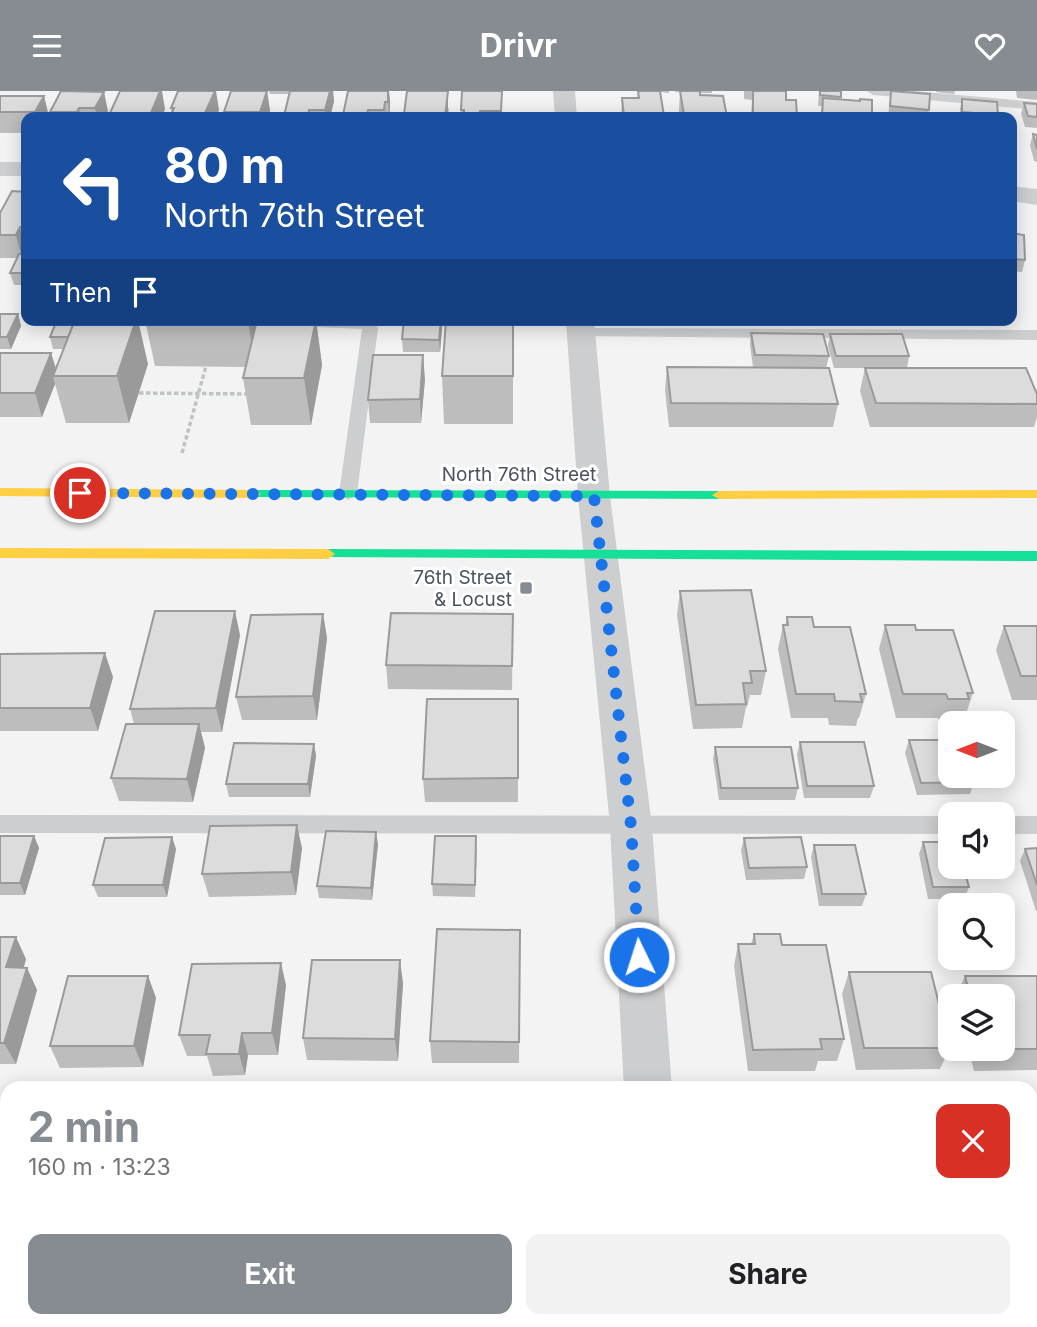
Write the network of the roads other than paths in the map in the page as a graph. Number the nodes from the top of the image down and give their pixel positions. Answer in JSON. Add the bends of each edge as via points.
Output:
{"nodes":[{"id":1,"x":564,"y":91,"type":"edge"},
{"id":2,"x":873,"y":91,"type":"edge"},
{"id":3,"x":1037,"y":106,"type":"edge"},
{"id":4,"x":566,"y":112,"type":"edge"},
{"id":5,"x":0,"y":169,"type":"edge"},
{"id":6,"x":21,"y":169,"type":"edge"},
{"id":7,"x":1017,"y":195,"type":"edge"},
{"id":8,"x":1037,"y":197,"type":"edge"},
{"id":9,"x":367,"y":326,"type":"edge"},
{"id":10,"x":580,"y":327,"type":"edge"},
{"id":11,"x":1037,"y":335,"type":"edge"},
{"id":12,"x":0,"y":492,"type":"edge"},
{"id":13,"x":348,"y":494,"type":"junction"},
{"id":14,"x":1037,"y":494,"type":"edge"},
{"id":15,"x":594,"y":496,"type":"junction"},
{"id":16,"x":0,"y":553,"type":"edge"},
{"id":17,"x":601,"y":553,"type":"junction"},
{"id":18,"x":1037,"y":556,"type":"edge"},
{"id":19,"x":0,"y":824,"type":"edge"},
{"id":20,"x":938,"y":825,"type":"edge"},
{"id":21,"x":1015,"y":825,"type":"edge"},
{"id":22,"x":1037,"y":825,"type":"edge"},
{"id":23,"x":631,"y":826,"type":"junction"},
{"id":24,"x":647,"y":1081,"type":"edge"}],
"edges":[{"from":1,"to":4,"type":"street"},
{"from":2,"to":3,"type":"lane"},
{"from":5,"to":6,"type":"street"},
{"from":7,"to":8,"type":"street"},
{"from":9,"to":13,"type":"lane"},
{"from":10,"to":11,"type":"lane"},
{"from":10,"to":15,"type":"street"},
{"from":12,"to":13,"type":"main road","name":"North 76th Street"},
{"from":13,"to":15,"type":"main road","name":"North 76th Street"},
{"from":14,"to":15,"type":"main road","name":"North 76th Street"},
{"from":15,"to":17,"type":"street"},
{"from":16,"to":17,"type":"main road"},
{"from":17,"to":18,"type":"main road"},
{"from":17,"to":23,"type":"street"},
{"from":19,"to":23,"type":"lane"},
{"from":20,"to":23,"type":"lane"},
{"from":21,"to":22,"type":"lane"},
{"from":23,"to":24,"type":"street"}]}
